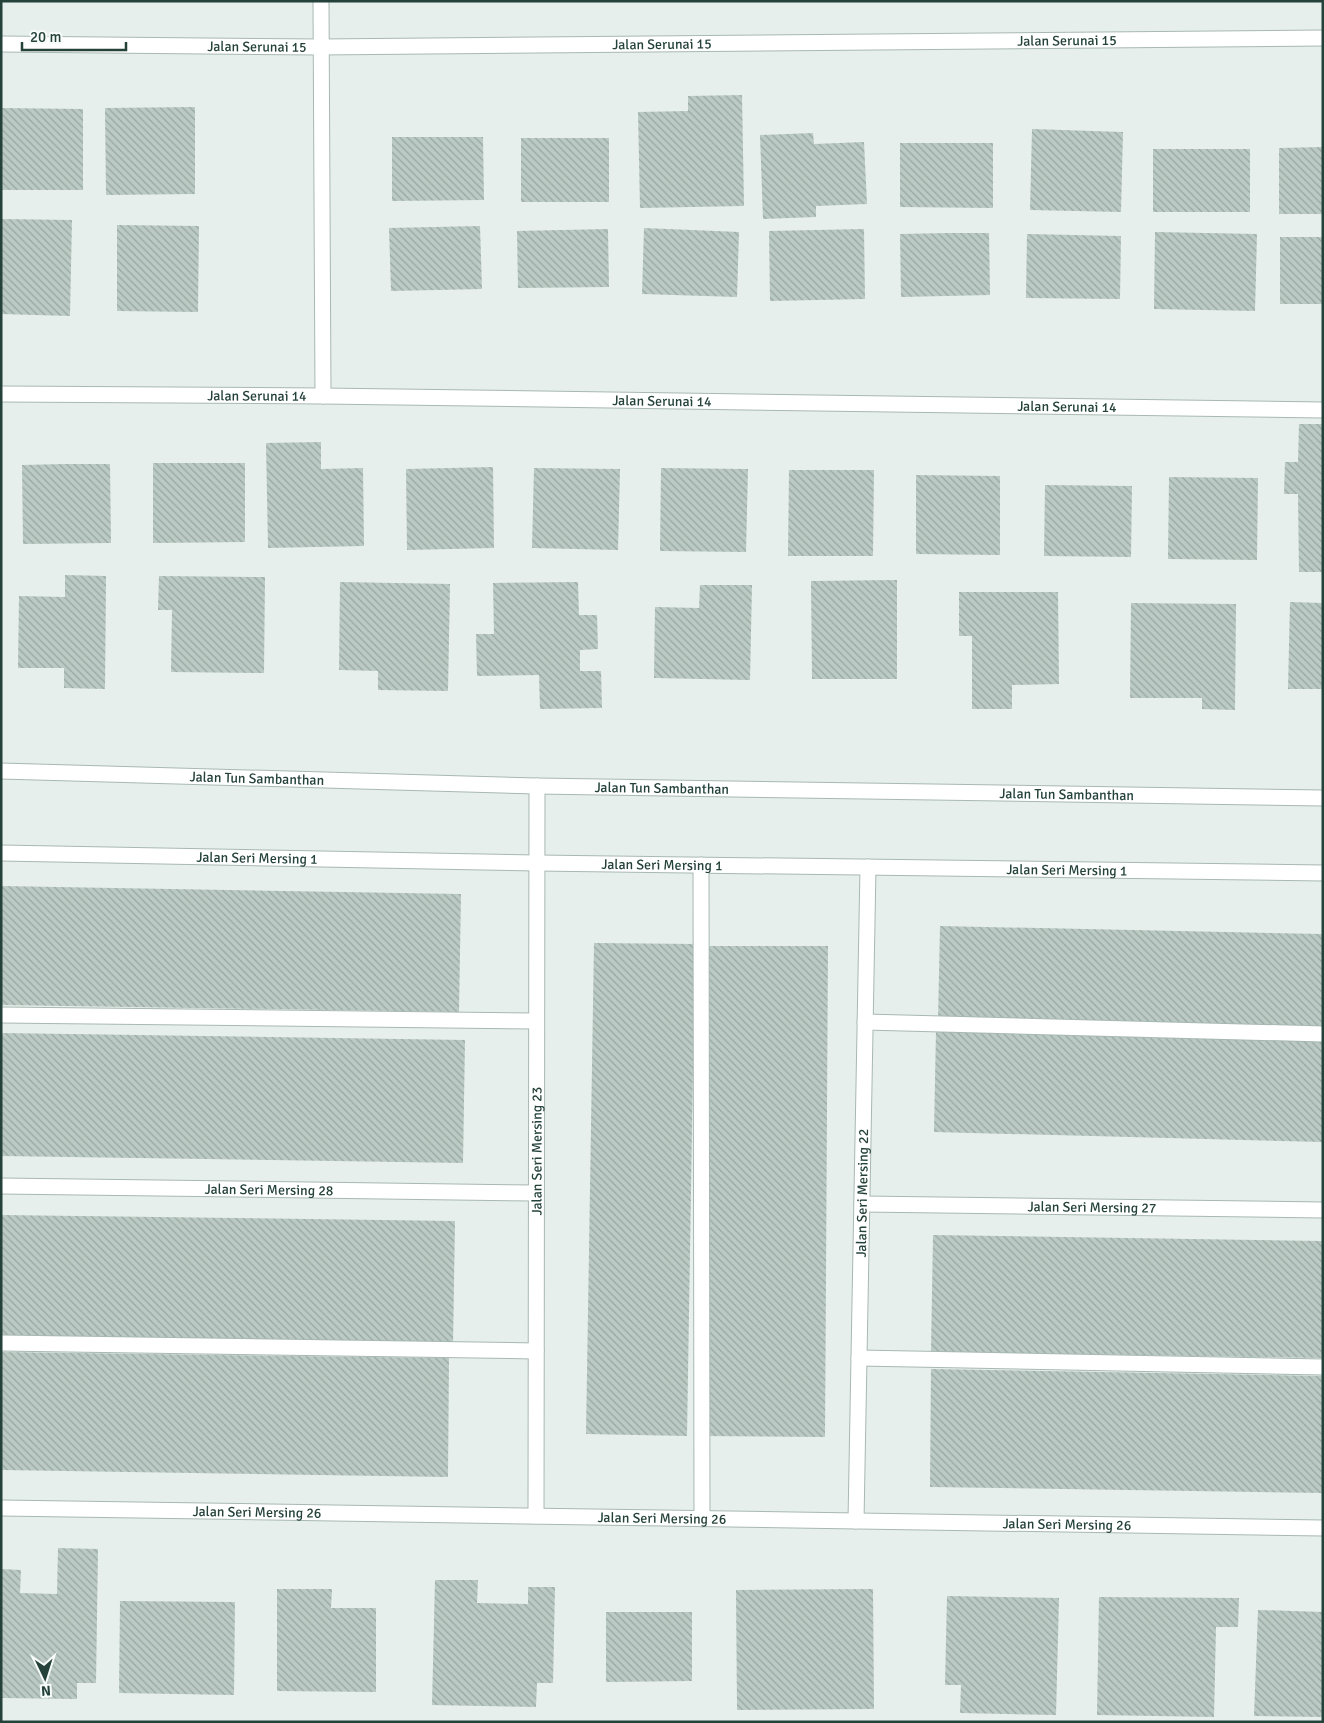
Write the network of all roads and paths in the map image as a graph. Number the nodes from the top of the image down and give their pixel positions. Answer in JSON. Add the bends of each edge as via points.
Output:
{"nodes":[{"id":1,"x":321,"y":1,"type":"edge"},
{"id":2,"x":1323,"y":38,"type":"edge"},
{"id":3,"x":1,"y":44,"type":"edge"},
{"id":4,"x":320,"y":47,"type":"junction"},
{"id":5,"x":1,"y":394,"type":"edge"},
{"id":6,"x":323,"y":396,"type":"junction"},
{"id":7,"x":1323,"y":410,"type":"edge"},
{"id":8,"x":1,"y":771,"type":"edge"},
{"id":9,"x":537,"y":786,"type":"junction"},
{"id":10,"x":1323,"y":798,"type":"edge"},
{"id":11,"x":1,"y":853,"type":"edge"},
{"id":12,"x":537,"y":863,"type":"junction"},
{"id":13,"x":701,"y":865,"type":"junction"},
{"id":14,"x":868,"y":867,"type":"junction"},
{"id":15,"x":1323,"y":873,"type":"edge"},
{"id":16,"x":1,"y":1015,"type":"edge"},
{"id":17,"x":536,"y":1021,"type":"junction"},
{"id":18,"x":864,"y":1022,"type":"junction"},
{"id":19,"x":1323,"y":1034,"type":"edge"},
{"id":20,"x":1,"y":1186,"type":"edge"},
{"id":21,"x":536,"y":1193,"type":"junction"},
{"id":22,"x":862,"y":1204,"type":"junction"},
{"id":23,"x":1323,"y":1210,"type":"edge"},
{"id":24,"x":1,"y":1343,"type":"edge"},
{"id":25,"x":536,"y":1351,"type":"junction"},
{"id":26,"x":859,"y":1358,"type":"junction"},
{"id":27,"x":1323,"y":1367,"type":"edge"},
{"id":28,"x":1,"y":1508,"type":"edge"},
{"id":29,"x":536,"y":1516,"type":"junction"},
{"id":30,"x":702,"y":1518,"type":"junction"},
{"id":31,"x":856,"y":1521,"type":"junction"},
{"id":32,"x":1323,"y":1528,"type":"edge"}],
"edges":[{"from":1,"to":4,"type":"street"},
{"from":2,"to":4,"type":"street","name":"Jalan Serunai 15"},
{"from":3,"to":4,"type":"street","name":"Jalan Serunai 15"},
{"from":4,"to":6,"type":"street"},
{"from":5,"to":6,"type":"street","name":"Jalan Serunai 14"},
{"from":6,"to":7,"type":"street","name":"Jalan Serunai 14"},
{"from":8,"to":9,"type":"street","name":"Jalan Tun Sambanthan"},
{"from":9,"to":10,"type":"street","name":"Jalan Tun Sambanthan"},
{"from":9,"to":12,"type":"street","name":"Jalan Seri Mersing 23"},
{"from":11,"to":12,"type":"street","name":"Jalan Seri Mersing 1"},
{"from":12,"to":13,"type":"street","name":"Jalan Seri Mersing 1"},
{"from":12,"to":17,"type":"street","name":"Jalan Seri Mersing 23"},
{"from":13,"to":14,"type":"street","name":"Jalan Seri Mersing 1"},
{"from":13,"to":30,"type":"street"},
{"from":14,"to":15,"type":"street","name":"Jalan Seri Mersing 1"},
{"from":14,"to":18,"type":"street","name":"Jalan Seri Mersing 22"},
{"from":16,"to":17,"type":"street"},
{"from":17,"to":21,"type":"street","name":"Jalan Seri Mersing 23"},
{"from":18,"to":19,"type":"street"},
{"from":18,"to":22,"type":"street","name":"Jalan Seri Mersing 22"},
{"from":20,"to":21,"type":"street","name":"Jalan Seri Mersing 28"},
{"from":21,"to":25,"type":"street","name":"Jalan Seri Mersing 23"},
{"from":22,"to":23,"type":"street","name":"Jalan Seri Mersing 27"},
{"from":22,"to":26,"type":"street","name":"Jalan Seri Mersing 22"},
{"from":24,"to":25,"type":"street"},
{"from":25,"to":29,"type":"street","name":"Jalan Seri Mersing 23"},
{"from":26,"to":27,"type":"street"},
{"from":26,"to":31,"type":"street","name":"Jalan Seri Mersing 22"},
{"from":28,"to":29,"type":"street","name":"Jalan Seri Mersing 26"},
{"from":29,"to":30,"type":"street","name":"Jalan Seri Mersing 26"},
{"from":30,"to":31,"type":"street","name":"Jalan Seri Mersing 26"},
{"from":31,"to":32,"type":"street","name":"Jalan Seri Mersing 26"}]}
